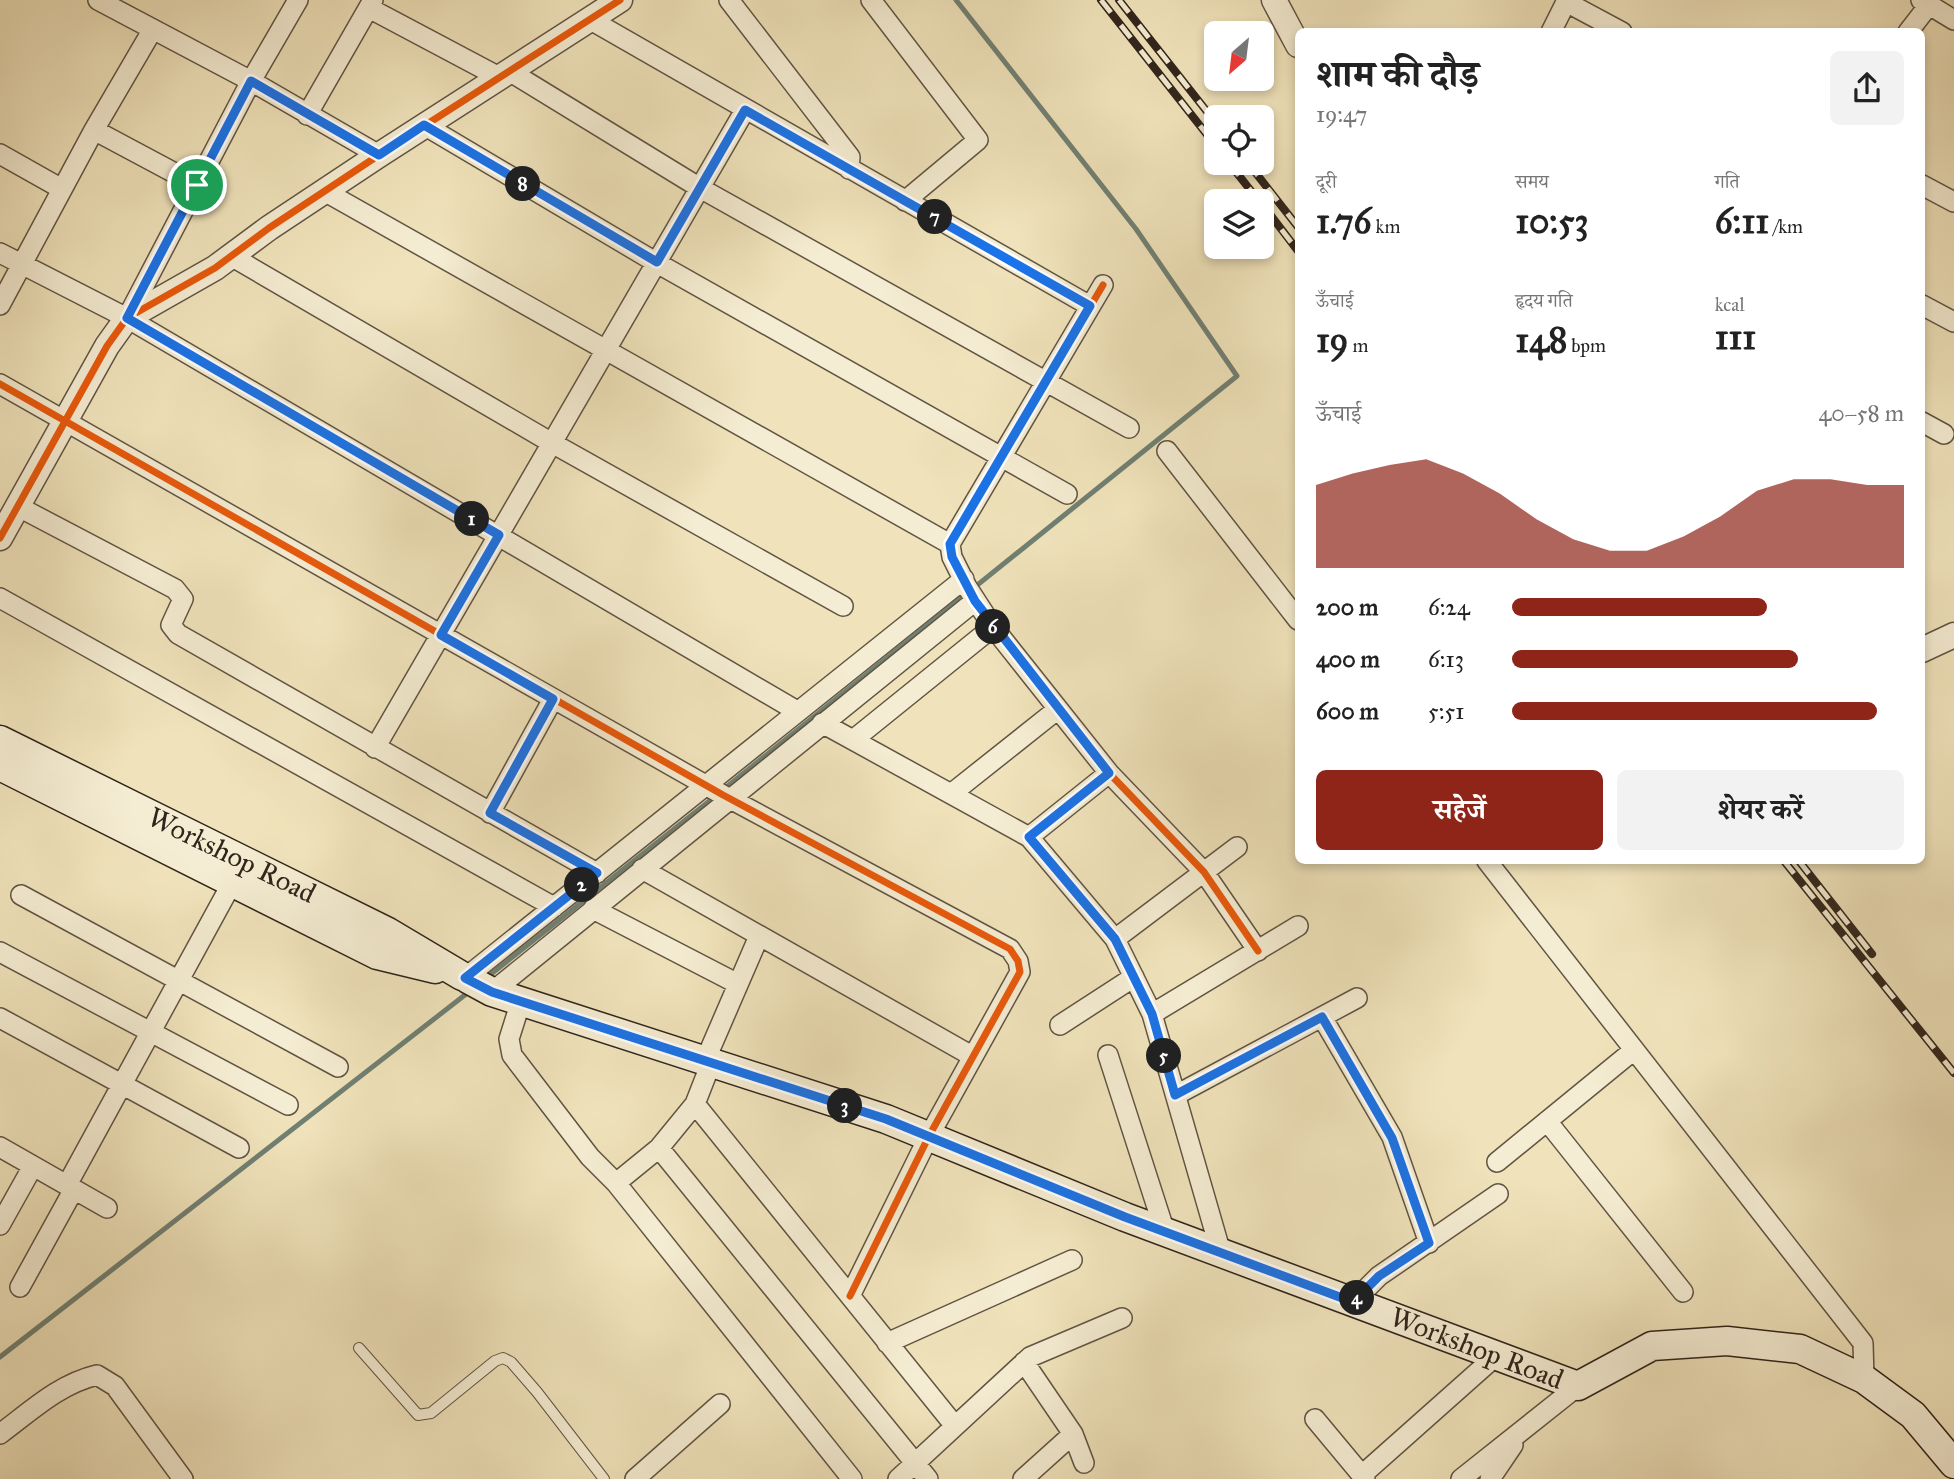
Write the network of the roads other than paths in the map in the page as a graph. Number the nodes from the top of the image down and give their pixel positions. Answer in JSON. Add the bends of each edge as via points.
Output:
{"nodes":[{"id":1,"x":98,"y":0,"type":"edge"},
{"id":2,"x":298,"y":0,"type":"edge"},
{"id":3,"x":729,"y":0,"type":"edge"},
{"id":4,"x":871,"y":0,"type":"edge"},
{"id":5,"x":1274,"y":0,"type":"edge"},
{"id":6,"x":1567,"y":1,"type":"edge"},
{"id":7,"x":1925,"y":2,"type":"edge"},
{"id":8,"x":371,"y":4,"type":"edge"},
{"id":9,"x":607,"y":6,"type":"edge"},
{"id":10,"x":1954,"y":20,"type":"edge"},
{"id":11,"x":1553,"y":28,"type":"edge"},
{"id":12,"x":1615,"y":28,"type":"edge"},
{"id":13,"x":1910,"y":28,"type":"edge"},
{"id":14,"x":153,"y":29,"type":"junction"},
{"id":15,"x":1295,"y":39,"type":"edge"},
{"id":16,"x":504,"y":74,"type":"junction"},
{"id":17,"x":251,"y":81,"type":"junction"},
{"id":18,"x":745,"y":110,"type":"junction"},
{"id":19,"x":307,"y":115,"type":"junction"},
{"id":20,"x":424,"y":125,"type":"junction"},
{"id":21,"x":94,"y":130,"type":"junction"},
{"id":22,"x":0,"y":153,"type":"edge"},
{"id":23,"x":379,"y":155,"type":"junction"},
{"id":24,"x":849,"y":169,"type":"junction"},
{"id":25,"x":197,"y":185,"type":"junction"},
{"id":26,"x":1925,"y":187,"type":"edge"},
{"id":27,"x":700,"y":188,"type":"junction"},
{"id":28,"x":62,"y":189,"type":"junction"},
{"id":29,"x":324,"y":191,"type":"junction"},
{"id":30,"x":905,"y":201,"type":"junction"},
{"id":31,"x":1954,"y":202,"type":"edge"},
{"id":32,"x":0,"y":253,"type":"edge"},
{"id":33,"x":231,"y":256,"type":"junction"},
{"id":34,"x":657,"y":262,"type":"junction"},
{"id":35,"x":22,"y":265,"type":"junction"},
{"id":36,"x":1103,"y":285,"type":"dead end"},
{"id":37,"x":0,"y":305,"type":"edge"},
{"id":38,"x":1090,"y":306,"type":"junction"},
{"id":39,"x":1925,"y":307,"type":"edge"},
{"id":40,"x":127,"y":318,"type":"junction"},
{"id":41,"x":1954,"y":322,"type":"edge"},
{"id":42,"x":605,"y":351,"type":"junction"},
{"id":43,"x":1045,"y":383,"type":"junction"},
{"id":44,"x":0,"y":384,"type":"edge"},
{"id":45,"x":66,"y":420,"type":"junction"},
{"id":46,"x":1925,"y":424,"type":"edge"},
{"id":47,"x":1129,"y":428,"type":"dead end"},
{"id":48,"x":1944,"y":433,"type":"dead end"},
{"id":49,"x":552,"y":443,"type":"junction"},
{"id":50,"x":1167,"y":451,"type":"dead end"},
{"id":51,"x":1001,"y":457,"type":"junction"},
{"id":52,"x":1067,"y":494,"type":"dead end"},
{"id":53,"x":17,"y":506,"type":"junction"},
{"id":54,"x":499,"y":535,"type":"junction"},
{"id":55,"x":0,"y":538,"type":"edge"},
{"id":56,"x":950,"y":544,"type":"junction"},
{"id":57,"x":970,"y":591,"type":"junction"},
{"id":58,"x":0,"y":598,"type":"edge"},
{"id":59,"x":842,"y":606,"type":"dead end"},
{"id":60,"x":1295,"y":616,"type":"edge"},
{"id":61,"x":993,"y":627,"type":"junction"},
{"id":62,"x":441,"y":635,"type":"junction"},
{"id":63,"x":1954,"y":635,"type":"edge"},
{"id":64,"x":1925,"y":649,"type":"edge"},
{"id":65,"x":553,"y":699,"type":"junction"},
{"id":66,"x":1058,"y":709,"type":"junction"},
{"id":67,"x":797,"y":711,"type":"junction"},
{"id":68,"x":822,"y":723,"type":"junction"},
{"id":69,"x":0,"y":740,"type":"edge"},
{"id":70,"x":853,"y":740,"type":"junction"},
{"id":71,"x":375,"y":748,"type":"junction"},
{"id":72,"x":0,"y":766,"type":"edge"},
{"id":73,"x":1109,"y":773,"type":"junction"},
{"id":74,"x":718,"y":792,"type":"junction"},
{"id":75,"x":951,"y":794,"type":"junction"},
{"id":76,"x":490,"y":813,"type":"junction"},
{"id":77,"x":1029,"y":837,"type":"junction"},
{"id":78,"x":1237,"y":847,"type":"dead end"},
{"id":79,"x":1489,"y":864,"type":"edge"},
{"id":80,"x":642,"y":869,"type":"junction"},
{"id":81,"x":1204,"y":872,"type":"junction"},
{"id":82,"x":597,"y":873,"type":"junction"},
{"id":83,"x":232,"y":883,"type":"junction"},
{"id":84,"x":21,"y":895,"type":"dead end"},
{"id":85,"x":554,"y":907,"type":"junction"},
{"id":86,"x":593,"y":909,"type":"junction"},
{"id":87,"x":1298,"y":926,"type":"dead end"},
{"id":88,"x":759,"y":936,"type":"junction"},
{"id":89,"x":1115,"y":939,"type":"junction"},
{"id":90,"x":1258,"y":951,"type":"junction"},
{"id":91,"x":0,"y":952,"type":"edge"},
{"id":92,"x":1134,"y":977,"type":"junction"},
{"id":93,"x":178,"y":981,"type":"junction"},
{"id":94,"x":474,"y":982,"type":"junction"},
{"id":95,"x":738,"y":984,"type":"junction"},
{"id":96,"x":1357,"y":998,"type":"dead end"},
{"id":97,"x":521,"y":1001,"type":"junction"},
{"id":98,"x":1152,"y":1014,"type":"junction"},
{"id":99,"x":1322,"y":1017,"type":"junction"},
{"id":100,"x":0,"y":1018,"type":"edge"},
{"id":101,"x":1060,"y":1025,"type":"dead end"},
{"id":102,"x":151,"y":1032,"type":"junction"},
{"id":103,"x":1634,"y":1050,"type":"junction"},
{"id":104,"x":1108,"y":1055,"type":"dead end"},
{"id":105,"x":972,"y":1056,"type":"junction"},
{"id":106,"x":708,"y":1062,"type":"junction"},
{"id":107,"x":338,"y":1067,"type":"dead end"},
{"id":108,"x":122,"y":1084,"type":"junction"},
{"id":109,"x":1175,"y":1095,"type":"junction"},
{"id":110,"x":695,"y":1104,"type":"junction"},
{"id":111,"x":288,"y":1105,"type":"dead end"},
{"id":112,"x":1547,"y":1121,"type":"junction"},
{"id":113,"x":929,"y":1136,"type":"junction"},
{"id":114,"x":0,"y":1147,"type":"edge"},
{"id":115,"x":239,"y":1148,"type":"dead end"},
{"id":116,"x":659,"y":1148,"type":"junction"},
{"id":117,"x":1497,"y":1162,"type":"dead end"},
{"id":118,"x":33,"y":1166,"type":"junction"},
{"id":119,"x":616,"y":1183,"type":"junction"},
{"id":120,"x":70,"y":1187,"type":"junction"},
{"id":121,"x":1499,"y":1194,"type":"dead end"},
{"id":122,"x":107,"y":1208,"type":"dead end"},
{"id":123,"x":0,"y":1225,"type":"edge"},
{"id":124,"x":1165,"y":1232,"type":"junction"},
{"id":125,"x":1429,"y":1243,"type":"junction"},
{"id":126,"x":1221,"y":1253,"type":"junction"},
{"id":127,"x":1072,"y":1260,"type":"dead end"},
{"id":128,"x":20,"y":1287,"type":"dead end"},
{"id":129,"x":1683,"y":1292,"type":"dead end"},
{"id":130,"x":850,"y":1296,"type":"junction"},
{"id":131,"x":1353,"y":1302,"type":"junction"},
{"id":132,"x":1122,"y":1318,"type":"dead end"},
{"id":133,"x":887,"y":1343,"type":"junction"},
{"id":134,"x":359,"y":1348,"type":"dead end"},
{"id":135,"x":1497,"y":1355,"type":"junction"},
{"id":136,"x":1024,"y":1363,"type":"junction"},
{"id":137,"x":1864,"y":1379,"type":"junction"},
{"id":138,"x":1578,"y":1386,"type":"junction"},
{"id":139,"x":720,"y":1404,"type":"dead end"},
{"id":140,"x":1315,"y":1419,"type":"dead end"},
{"id":141,"x":955,"y":1426,"type":"junction"},
{"id":142,"x":1526,"y":1427,"type":"junction"},
{"id":143,"x":0,"y":1434,"type":"edge"},
{"id":144,"x":1073,"y":1434,"type":"junction"},
{"id":145,"x":1936,"y":1442,"type":"junction"},
{"id":146,"x":915,"y":1463,"type":"junction"},
{"id":147,"x":1084,"y":1463,"type":"dead end"},
{"id":148,"x":1954,"y":1464,"type":"edge"},
{"id":149,"x":1363,"y":1477,"type":"edge"},
{"id":150,"x":183,"y":1479,"type":"edge"},
{"id":151,"x":604,"y":1479,"type":"edge"},
{"id":152,"x":635,"y":1479,"type":"edge"},
{"id":153,"x":852,"y":1479,"type":"edge"},
{"id":154,"x":898,"y":1479,"type":"edge"},
{"id":155,"x":928,"y":1479,"type":"edge"},
{"id":156,"x":1023,"y":1479,"type":"edge"},
{"id":157,"x":1461,"y":1479,"type":"edge"},
{"id":158,"x":1490,"y":1479,"type":"edge"},
{"id":159,"x":1951,"y":1479,"type":"edge"}],
"edges":[{"from":1,"to":14,"type":"street"},
{"from":2,"to":17,"type":"street"},
{"from":3,"to":24,"type":"street","via":[[850,157]]},
{"from":4,"to":30,"type":"street","via":[[978,140]]},
{"from":5,"to":15,"type":"street"},
{"from":6,"to":11,"type":"street"},
{"from":6,"to":12,"type":"street"},
{"from":7,"to":10,"type":"street"},
{"from":7,"to":13,"type":"street"},
{"from":8,"to":16,"type":"street"},
{"from":8,"to":19,"type":"street"},
{"from":9,"to":16,"type":"street"},
{"from":9,"to":18,"type":"street"},
{"from":14,"to":17,"type":"street"},
{"from":14,"to":21,"type":"street"},
{"from":16,"to":20,"type":"street"},
{"from":16,"to":27,"type":"street"},
{"from":17,"to":19,"type":"street"},
{"from":17,"to":25,"type":"street"},
{"from":18,"to":24,"type":"street"},
{"from":18,"to":27,"type":"street"},
{"from":19,"to":23,"type":"street"},
{"from":20,"to":23,"type":"street"},
{"from":20,"to":34,"type":"street"},
{"from":21,"to":25,"type":"street"},
{"from":21,"to":28,"type":"street"},
{"from":22,"to":28,"type":"street"},
{"from":23,"to":29,"type":"street"},
{"from":24,"to":30,"type":"street"},
{"from":25,"to":40,"type":"street"},
{"from":26,"to":31,"type":"street"},
{"from":27,"to":34,"type":"street"},
{"from":27,"to":43,"type":"street"},
{"from":28,"to":35,"type":"street"},
{"from":29,"to":33,"type":"street"},
{"from":29,"to":42,"type":"street"},
{"from":30,"to":38,"type":"street"},
{"from":32,"to":35,"type":"street"},
{"from":33,"to":40,"type":"street"},
{"from":33,"to":49,"type":"street"},
{"from":34,"to":42,"type":"street"},
{"from":34,"to":51,"type":"street"},
{"from":35,"to":37,"type":"street"},
{"from":35,"to":40,"type":"street"},
{"from":36,"to":38,"type":"street"},
{"from":38,"to":43,"type":"street"},
{"from":39,"to":41,"type":"street"},
{"from":40,"to":45,"type":"street"},
{"from":40,"to":54,"type":"street"},
{"from":42,"to":49,"type":"street"},
{"from":42,"to":56,"type":"street"},
{"from":43,"to":47,"type":"street"},
{"from":43,"to":51,"type":"street"},
{"from":44,"to":45,"type":"street"},
{"from":45,"to":53,"type":"street"},
{"from":45,"to":62,"type":"street"},
{"from":46,"to":48,"type":"street"},
{"from":49,"to":54,"type":"street"},
{"from":49,"to":59,"type":"street"},
{"from":50,"to":60,"type":"street"},
{"from":51,"to":52,"type":"street"},
{"from":51,"to":56,"type":"street"},
{"from":53,"to":55,"type":"street"},
{"from":53,"to":71,"type":"street","via":[[175,589],[183,599],[171,625],[178,634]]},
{"from":54,"to":62,"type":"street"},
{"from":54,"to":67,"type":"street"},
{"from":56,"to":57,"type":"street"},
{"from":57,"to":61,"type":"street"},
{"from":57,"to":67,"type":"street"},
{"from":57,"to":68,"type":"street"},
{"from":58,"to":85,"type":"street"},
{"from":61,"to":66,"type":"street"},
{"from":61,"to":70,"type":"street"},
{"from":62,"to":65,"type":"street"},
{"from":62,"to":71,"type":"street"},
{"from":63,"to":64,"type":"street"},
{"from":65,"to":74,"type":"street"},
{"from":65,"to":76,"type":"street"},
{"from":66,"to":73,"type":"street"},
{"from":66,"to":75,"type":"street"},
{"from":67,"to":74,"type":"street"},
{"from":68,"to":70,"type":"street"},
{"from":68,"to":74,"type":"street"},
{"from":69,"to":94,"type":"main road","name":"Workshop Road","via":[[388,932]]},
{"from":70,"to":75,"type":"street"},
{"from":71,"to":76,"type":"street"},
{"from":72,"to":83,"type":"main road","name":"Workshop Road"},
{"from":73,"to":77,"type":"street"},
{"from":73,"to":81,"type":"street"},
{"from":74,"to":80,"type":"street"},
{"from":74,"to":82,"type":"street"},
{"from":74,"to":105,"type":"street","via":[[1010,949],[1020,972]]},
{"from":75,"to":77,"type":"street"},
{"from":76,"to":82,"type":"street"},
{"from":77,"to":89,"type":"street"},
{"from":78,"to":81,"type":"street"},
{"from":79,"to":103,"type":"street"},
{"from":80,"to":86,"type":"street"},
{"from":80,"to":88,"type":"street"},
{"from":81,"to":89,"type":"street"},
{"from":81,"to":90,"type":"street"},
{"from":82,"to":85,"type":"street"},
{"from":83,"to":93,"type":"street"},
{"from":83,"to":94,"type":"main road","name":"Workshop Road","via":[[377,955]]},
{"from":84,"to":93,"type":"street"},
{"from":85,"to":94,"type":"street"},
{"from":86,"to":94,"type":"street"},
{"from":86,"to":95,"type":"street"},
{"from":87,"to":90,"type":"street"},
{"from":88,"to":95,"type":"street"},
{"from":88,"to":105,"type":"street"},
{"from":89,"to":92,"type":"street"},
{"from":90,"to":98,"type":"street"},
{"from":91,"to":102,"type":"street"},
{"from":92,"to":98,"type":"street"},
{"from":92,"to":101,"type":"street"},
{"from":93,"to":102,"type":"street"},
{"from":93,"to":107,"type":"street"},
{"from":94,"to":97,"type":"main road","name":"Workshop Road"},
{"from":95,"to":106,"type":"street"},
{"from":96,"to":99,"type":"street"},
{"from":97,"to":106,"type":"main road","name":"Workshop Road"},
{"from":97,"to":119,"type":"street","via":[[509,1039],[512,1055],[590,1157]]},
{"from":98,"to":109,"type":"street"},
{"from":99,"to":109,"type":"street"},
{"from":99,"to":125,"type":"street","via":[[1392,1138]]},
{"from":100,"to":108,"type":"street"},
{"from":102,"to":108,"type":"street"},
{"from":102,"to":111,"type":"street"},
{"from":103,"to":112,"type":"street"},
{"from":103,"to":137,"type":"street","via":[[1863,1343]]},
{"from":104,"to":124,"type":"street"},
{"from":105,"to":113,"type":"street"},
{"from":106,"to":110,"type":"street"},
{"from":106,"to":113,"type":"main road","name":"Workshop Road"},
{"from":108,"to":115,"type":"street"},
{"from":108,"to":120,"type":"street"},
{"from":109,"to":126,"type":"street"},
{"from":110,"to":116,"type":"street"},
{"from":110,"to":130,"type":"street"},
{"from":112,"to":117,"type":"street"},
{"from":112,"to":129,"type":"street"},
{"from":113,"to":124,"type":"main road","name":"Workshop Road"},
{"from":113,"to":130,"type":"street"},
{"from":114,"to":118,"type":"street"},
{"from":116,"to":119,"type":"street"},
{"from":116,"to":146,"type":"street"},
{"from":118,"to":120,"type":"street"},
{"from":118,"to":123,"type":"street"},
{"from":119,"to":153,"type":"street"},
{"from":120,"to":122,"type":"street"},
{"from":120,"to":128,"type":"street"},
{"from":121,"to":125,"type":"street"},
{"from":124,"to":126,"type":"main road","name":"Workshop Road"},
{"from":125,"to":131,"type":"street","via":[[1379,1276]]},
{"from":126,"to":131,"type":"main road","name":"Workshop Road"},
{"from":127,"to":133,"type":"street"},
{"from":130,"to":133,"type":"street"},
{"from":131,"to":135,"type":"main road","name":"Workshop Road"},
{"from":132,"to":136,"type":"street"},
{"from":133,"to":141,"type":"street"},
{"from":134,"to":151,"type":"lane","via":[[418,1415],[431,1413],[503,1357],[537,1392]]},
{"from":135,"to":138,"type":"main road","name":"Workshop Road"},
{"from":135,"to":149,"type":"street"},
{"from":136,"to":141,"type":"street"},
{"from":136,"to":144,"type":"street"},
{"from":137,"to":138,"type":"main road","name":"Workshop Road","via":[[1800,1349],[1727,1341],[1652,1346]]},
{"from":137,"to":145,"type":"main road","name":"Workshop Road","via":[[1913,1415]]},
{"from":138,"to":142,"type":"street"},
{"from":139,"to":152,"type":"street"},
{"from":140,"to":149,"type":"street"},
{"from":141,"to":146,"type":"street"},
{"from":142,"to":157,"type":"street"},
{"from":142,"to":158,"type":"street"},
{"from":143,"to":150,"type":"street","via":[[48,1397],[97,1375],[115,1386]]},
{"from":144,"to":147,"type":"street"},
{"from":144,"to":156,"type":"street"},
{"from":145,"to":148,"type":"main road","name":"Workshop Road"},
{"from":145,"to":159,"type":"street"},
{"from":146,"to":154,"type":"street"},
{"from":146,"to":155,"type":"street"}]}
